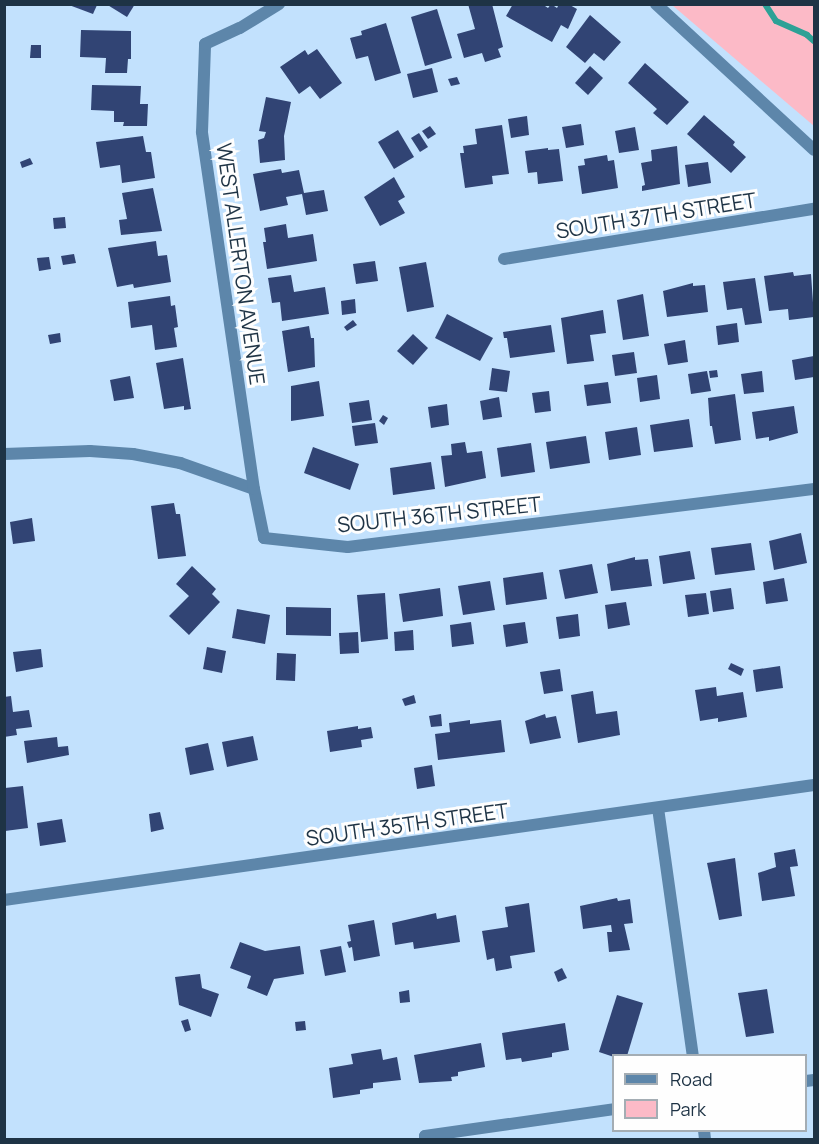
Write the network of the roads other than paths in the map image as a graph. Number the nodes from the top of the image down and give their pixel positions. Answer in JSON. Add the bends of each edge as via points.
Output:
{"nodes":[{"id":1,"x":279,"y":4,"type":"edge"},
{"id":2,"x":656,"y":4,"type":"edge"},
{"id":3,"x":814,"y":150,"type":"edge"},
{"id":4,"x":814,"y":209,"type":"edge"},
{"id":5,"x":504,"y":259,"type":"dead end"},
{"id":6,"x":4,"y":454,"type":"edge"},
{"id":7,"x":254,"y":489,"type":"junction"},
{"id":8,"x":814,"y":489,"type":"edge"},
{"id":9,"x":814,"y":785,"type":"edge"},
{"id":10,"x":658,"y":808,"type":"junction"},
{"id":11,"x":4,"y":900,"type":"edge"},
{"id":12,"x":693,"y":1054,"type":"edge"},
{"id":13,"x":612,"y":1109,"type":"edge"},
{"id":14,"x":425,"y":1138,"type":"edge"}],
"edges":[{"from":1,"to":7,"type":"street","name":"WEST ALLERTON AVENUE","via":[[205,44],[202,132]]},
{"from":2,"to":3,"type":"street"},
{"from":4,"to":5,"type":"street","name":"SOUTH 37TH STREET"},
{"from":6,"to":7,"type":"street","via":[[133,454],[180,463]]},
{"from":7,"to":8,"type":"street","name":"SOUTH 36TH STREET","via":[[264,538],[348,547]]},
{"from":9,"to":10,"type":"street","name":"SOUTH 35TH STREET"},
{"from":10,"to":11,"type":"street","name":"SOUTH 35TH STREET"},
{"from":10,"to":12,"type":"street"},
{"from":13,"to":14,"type":"street"}]}
